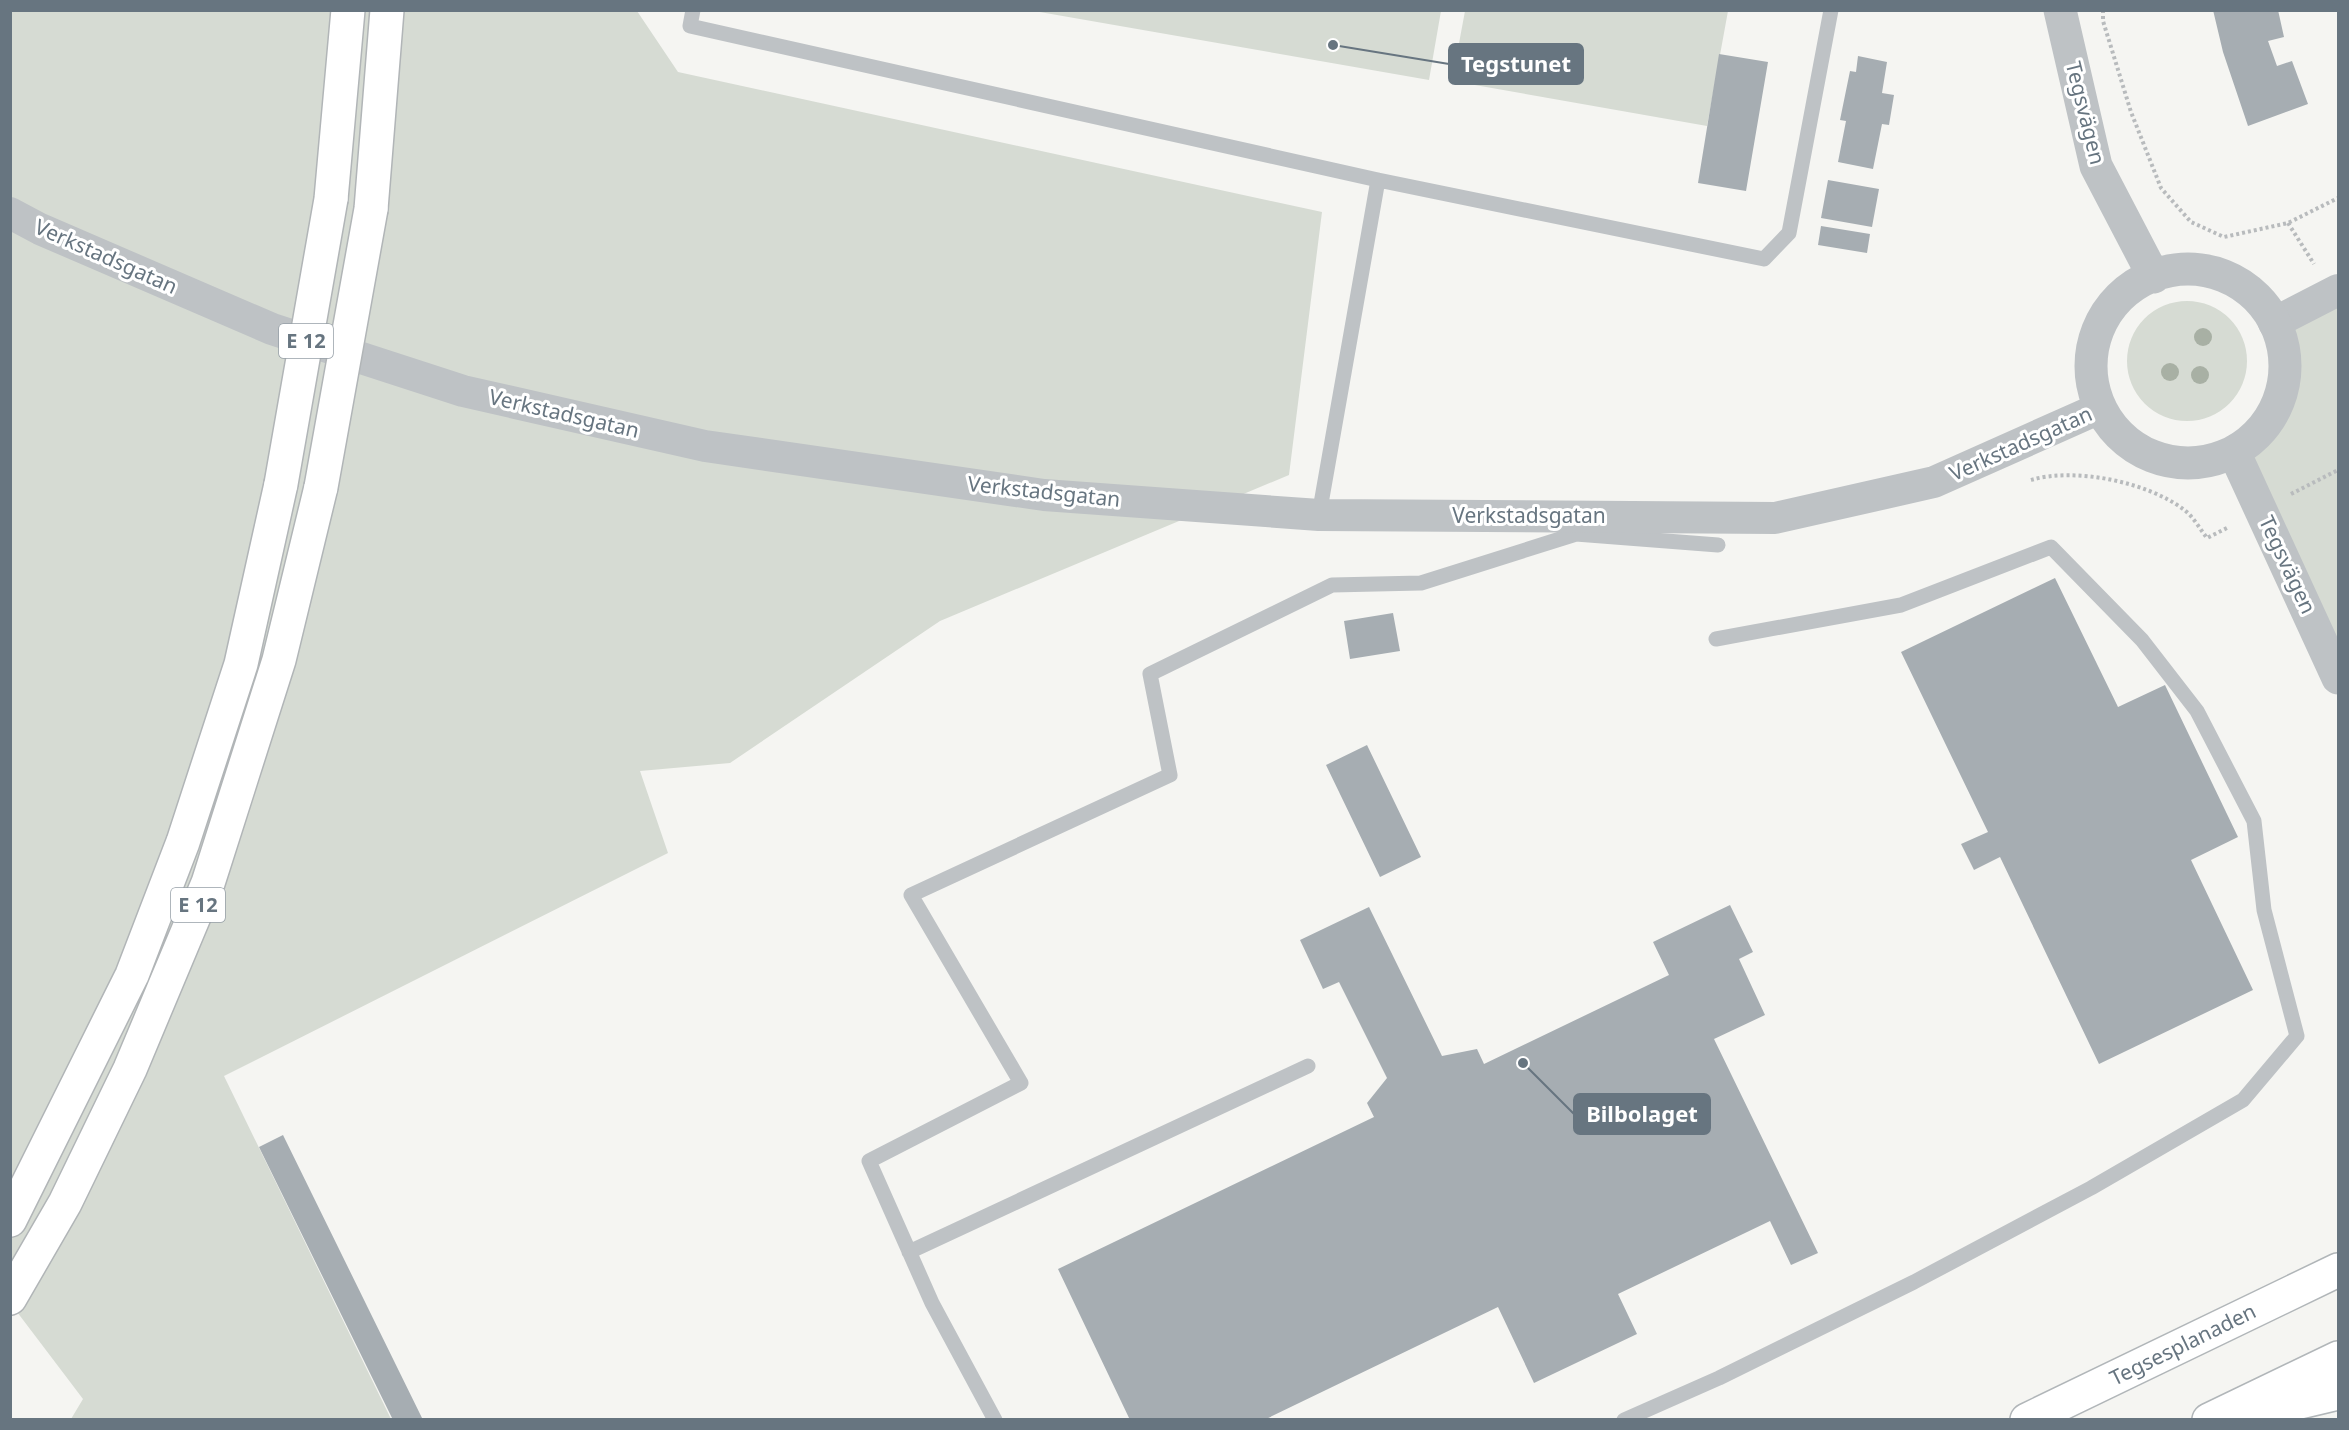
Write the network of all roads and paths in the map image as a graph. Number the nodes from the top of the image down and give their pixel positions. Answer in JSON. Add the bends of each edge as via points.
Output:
{"nodes":[{"id":1,"x":348,"y":10,"type":"edge"},
{"id":2,"x":387,"y":10,"type":"edge"},
{"id":3,"x":693,"y":10,"type":"edge"},
{"id":4,"x":1831,"y":10,"type":"edge"},
{"id":5,"x":2060,"y":10,"type":"edge"},
{"id":6,"x":2103,"y":10,"type":"edge"},
{"id":7,"x":1378,"y":180,"type":"junction"},
{"id":8,"x":2338,"y":198,"type":"edge"},
{"id":9,"x":10,"y":213,"type":"edge"},
{"id":10,"x":2154,"y":277,"type":"junction"},
{"id":11,"x":2338,"y":290,"type":"edge"},
{"id":12,"x":2274,"y":323,"type":"junction"},
{"id":13,"x":2100,"y":408,"type":"junction"},
{"id":14,"x":2234,"y":452,"type":"junction"},
{"id":15,"x":2338,"y":470,"type":"edge"},
{"id":16,"x":2026,"y":482,"type":"dead end"},
{"id":17,"x":2262,"y":510,"type":"junction"},
{"id":18,"x":1319,"y":515,"type":"junction"},
{"id":19,"x":1718,"y":545,"type":"dead end"},
{"id":20,"x":1716,"y":639,"type":"dead end"},
{"id":21,"x":2338,"y":678,"type":"edge"},
{"id":22,"x":1308,"y":1066,"type":"dead end"},
{"id":23,"x":10,"y":1220,"type":"edge"},
{"id":24,"x":909,"y":1252,"type":"junction"},
{"id":25,"x":2338,"y":1270,"type":"edge"},
{"id":26,"x":10,"y":1298,"type":"edge"},
{"id":27,"x":2338,"y":1358,"type":"edge"},
{"id":28,"x":2338,"y":1393,"type":"edge"},
{"id":29,"x":995,"y":1419,"type":"edge"},
{"id":30,"x":1624,"y":1419,"type":"edge"},
{"id":31,"x":2027,"y":1419,"type":"edge"},
{"id":32,"x":2209,"y":1419,"type":"edge"},
{"id":33,"x":2226,"y":1419,"type":"edge"}],
"edges":[{"from":1,"to":23,"type":"main road","number":"E 12","bridge":true,"via":[[331,199],[281,484],[241,664],[183,842],[132,975]]},
{"from":2,"to":26,"type":"main road","number":"E 12","bridge":true,"via":[[371,209],[321,487],[279,660],[208,883],[130,1069],[65,1203]]},
{"from":3,"to":7,"type":"lane","via":[[690,26]]},
{"from":4,"to":7,"type":"lane","via":[[1789,233],[1764,259]]},
{"from":5,"to":10,"type":"street","name":"Tegsvägen","via":[[2096,166]]},
{"from":6,"to":8,"type":"path","via":[[2131,112],[2161,188],[2191,222],[2224,237],[2288,223]]},
{"from":7,"to":18,"type":"lane"},
{"from":9,"to":18,"type":"street","name":"Verkstadsgatan","via":[[272,329],[463,391],[705,446],[1044,495]]},
{"from":10,"to":12,"type":"street","via":[[2182,268],[2206,269],[2227,277],[2267,308]]},
{"from":10,"to":13,"type":"street","via":[[2134,284],[2116,299],[2096,334],[2090,364]]},
{"from":11,"to":12,"type":"street"},
{"from":12,"to":14,"type":"street","via":[[2285,352],[2284,386],[2275,412],[2260,434]]},
{"from":13,"to":14,"type":"street","via":[[2119,435],[2144,453],[2168,462],[2195,464]]},
{"from":13,"to":18,"type":"street","name":"Verkstadsgatan","via":[[1934,482],[1775,518]]},
{"from":14,"to":17,"type":"street","name":"Tegsvägen"},
{"from":15,"to":17,"type":"path"},
{"from":16,"to":17,"type":"path","via":[[2078,475],[2127,484],[2161,495],[2186,511],[2207,538]]},
{"from":17,"to":21,"type":"street","name":"Tegsvägen"},
{"from":19,"to":24,"type":"lane","via":[[1576,534],[1421,583],[1332,585],[1150,674],[1170,775],[911,895],[1021,1083],[869,1161]]},
{"from":20,"to":30,"type":"lane","via":[[1901,605],[2051,547],[2142,640],[2197,711],[2254,821],[2264,910],[2297,1036],[2242,1100],[2091,1188],[1884,1297],[1719,1378]]},
{"from":22,"to":24,"type":"lane"},
{"from":24,"to":29,"type":"lane"},
{"from":25,"to":31,"type":"main road","name":"Tegsesplanaden"},
{"from":27,"to":32,"type":"main road"},
{"from":28,"to":33,"type":"main road"}]}
